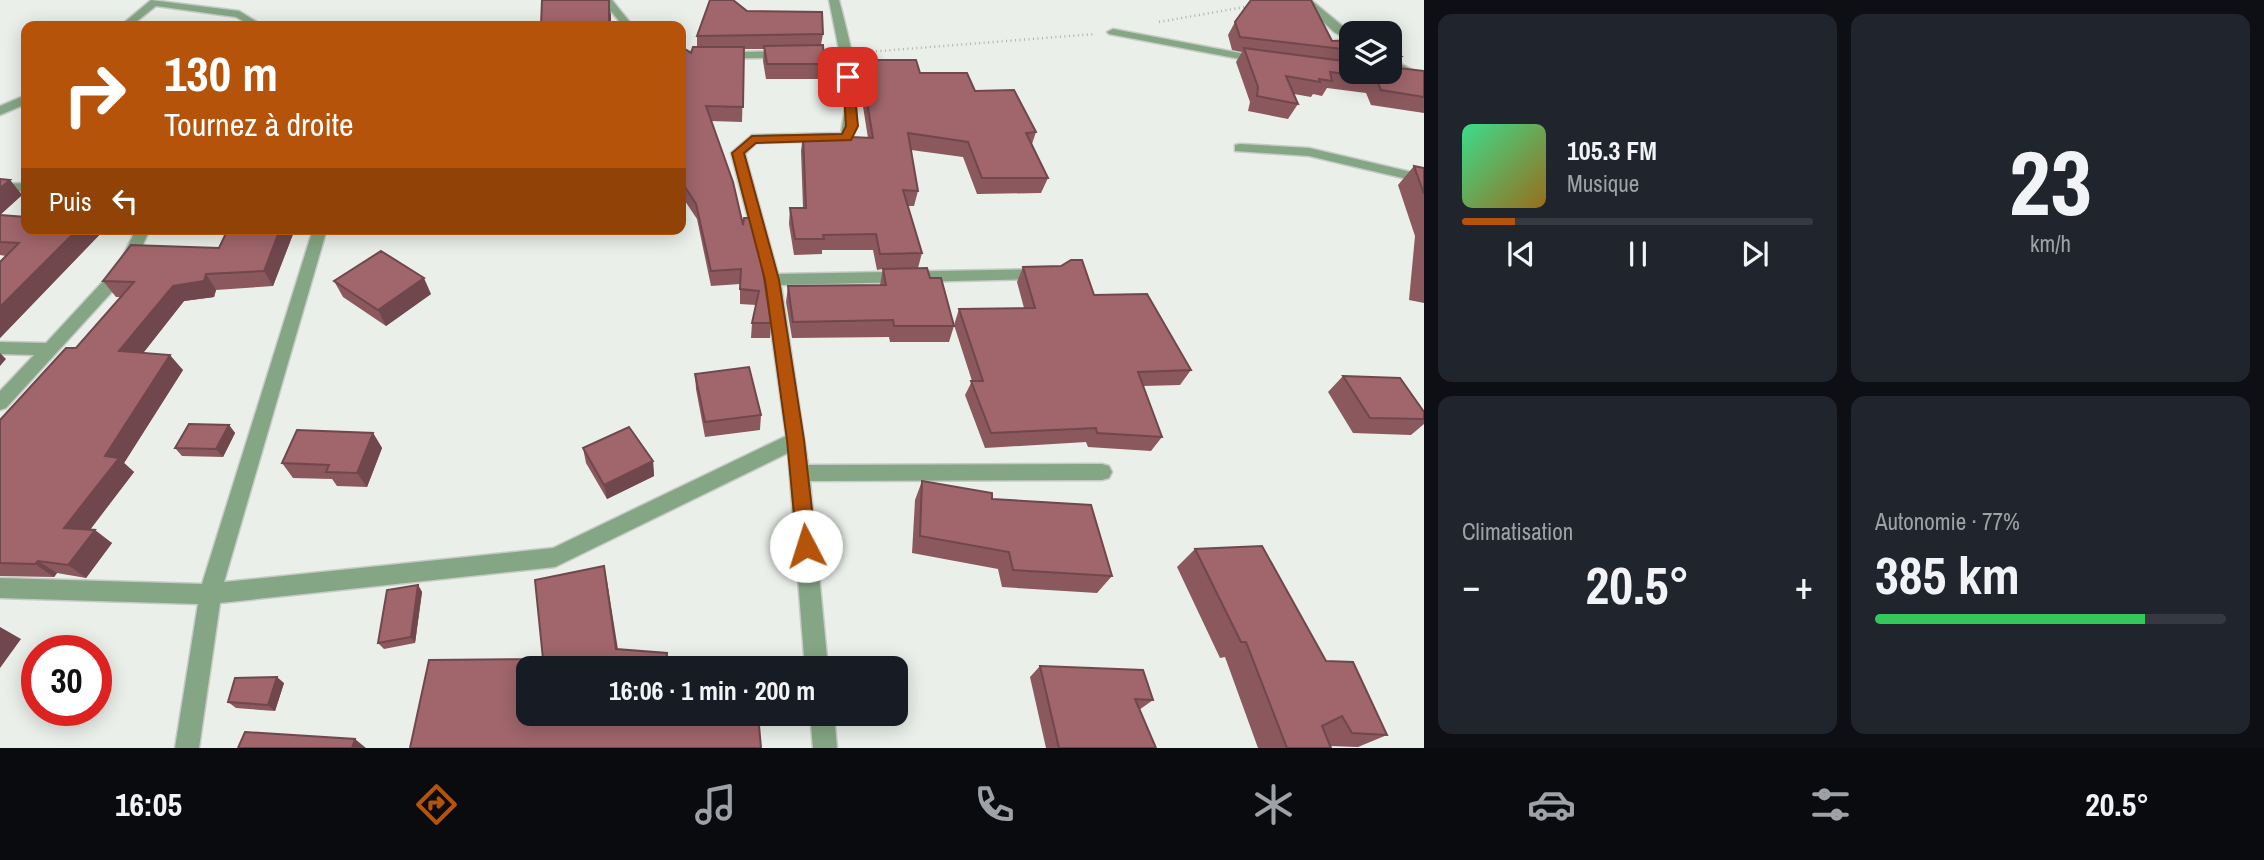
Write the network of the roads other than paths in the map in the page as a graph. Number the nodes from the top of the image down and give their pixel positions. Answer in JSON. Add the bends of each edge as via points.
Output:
{"nodes":[{"id":1,"x":607,"y":0,"type":"edge"},
{"id":2,"x":834,"y":0,"type":"edge"},
{"id":3,"x":1305,"y":0,"type":"edge"},
{"id":4,"x":156,"y":2,"type":"edge"},
{"id":5,"x":131,"y":21,"type":"edge"},
{"id":6,"x":251,"y":21,"type":"edge"},
{"id":7,"x":624,"y":21,"type":"edge"},
{"id":8,"x":1339,"y":31,"type":"edge"},
{"id":9,"x":1113,"y":32,"type":"road end"},
{"id":10,"x":846,"y":53,"type":"junction"},
{"id":11,"x":686,"y":54,"type":"edge"},
{"id":12,"x":1269,"y":61,"type":"edge"},
{"id":13,"x":1402,"y":68,"type":"edge"},
{"id":14,"x":1402,"y":78,"type":"edge"},
{"id":15,"x":1422,"y":80,"type":"edge"},
{"id":16,"x":21,"y":103,"type":"edge"},
{"id":17,"x":21,"y":104,"type":"edge"},
{"id":18,"x":0,"y":111,"type":"edge"},
{"id":19,"x":0,"y":126,"type":"edge"},
{"id":20,"x":1240,"y":148,"type":"dead end"},
{"id":21,"x":1424,"y":180,"type":"edge"},
{"id":22,"x":21,"y":187,"type":"edge"},
{"id":23,"x":0,"y":188,"type":"edge"},
{"id":24,"x":140,"y":235,"type":"edge"},
{"id":25,"x":318,"y":235,"type":"edge"},
{"id":26,"x":1054,"y":274,"type":"edge"},
{"id":27,"x":772,"y":280,"type":"junction"},
{"id":28,"x":0,"y":348,"type":"edge"},
{"id":29,"x":47,"y":349,"type":"junction"},
{"id":30,"x":0,"y":403,"type":"edge"},
{"id":31,"x":796,"y":440,"type":"junction"},
{"id":32,"x":1102,"y":472,"type":"dead end"},
{"id":33,"x":799,"y":473,"type":"junction"},
{"id":34,"x":0,"y":588,"type":"edge"},
{"id":35,"x":210,"y":594,"type":"junction"},
{"id":36,"x":816,"y":656,"type":"edge"},
{"id":37,"x":823,"y":726,"type":"edge"},
{"id":38,"x":187,"y":748,"type":"edge"},
{"id":39,"x":825,"y":748,"type":"edge"}],
"edges":[{"from":1,"to":7,"type":"street"},
{"from":2,"to":10,"type":"street"},
{"from":3,"to":8,"type":"street"},
{"from":4,"to":5,"type":"street"},
{"from":4,"to":6,"type":"street","via":[[239,14]]},
{"from":9,"to":12,"type":"street"},
{"from":10,"to":11,"type":"street"},
{"from":10,"to":27,"type":"street","via":[[852,126],[846,137],[752,139],[738,153]]},
{"from":13,"to":15,"type":"street"},
{"from":14,"to":15,"type":"street"},
{"from":16,"to":18,"type":"street"},
{"from":17,"to":19,"type":"street"},
{"from":20,"to":21,"type":"street","via":[[1308,152]]},
{"from":22,"to":23,"type":"street"},
{"from":24,"to":29,"type":"street","via":[[126,267]]},
{"from":25,"to":35,"type":"street"},
{"from":26,"to":27,"type":"street"},
{"from":27,"to":31,"type":"street"},
{"from":28,"to":29,"type":"street"},
{"from":29,"to":30,"type":"street"},
{"from":31,"to":33,"type":"street"},
{"from":31,"to":35,"type":"street","via":[[555,557]]},
{"from":32,"to":33,"type":"street"},
{"from":33,"to":36,"type":"street"},
{"from":34,"to":35,"type":"street"},
{"from":35,"to":38,"type":"street"},
{"from":37,"to":39,"type":"street"}]}
